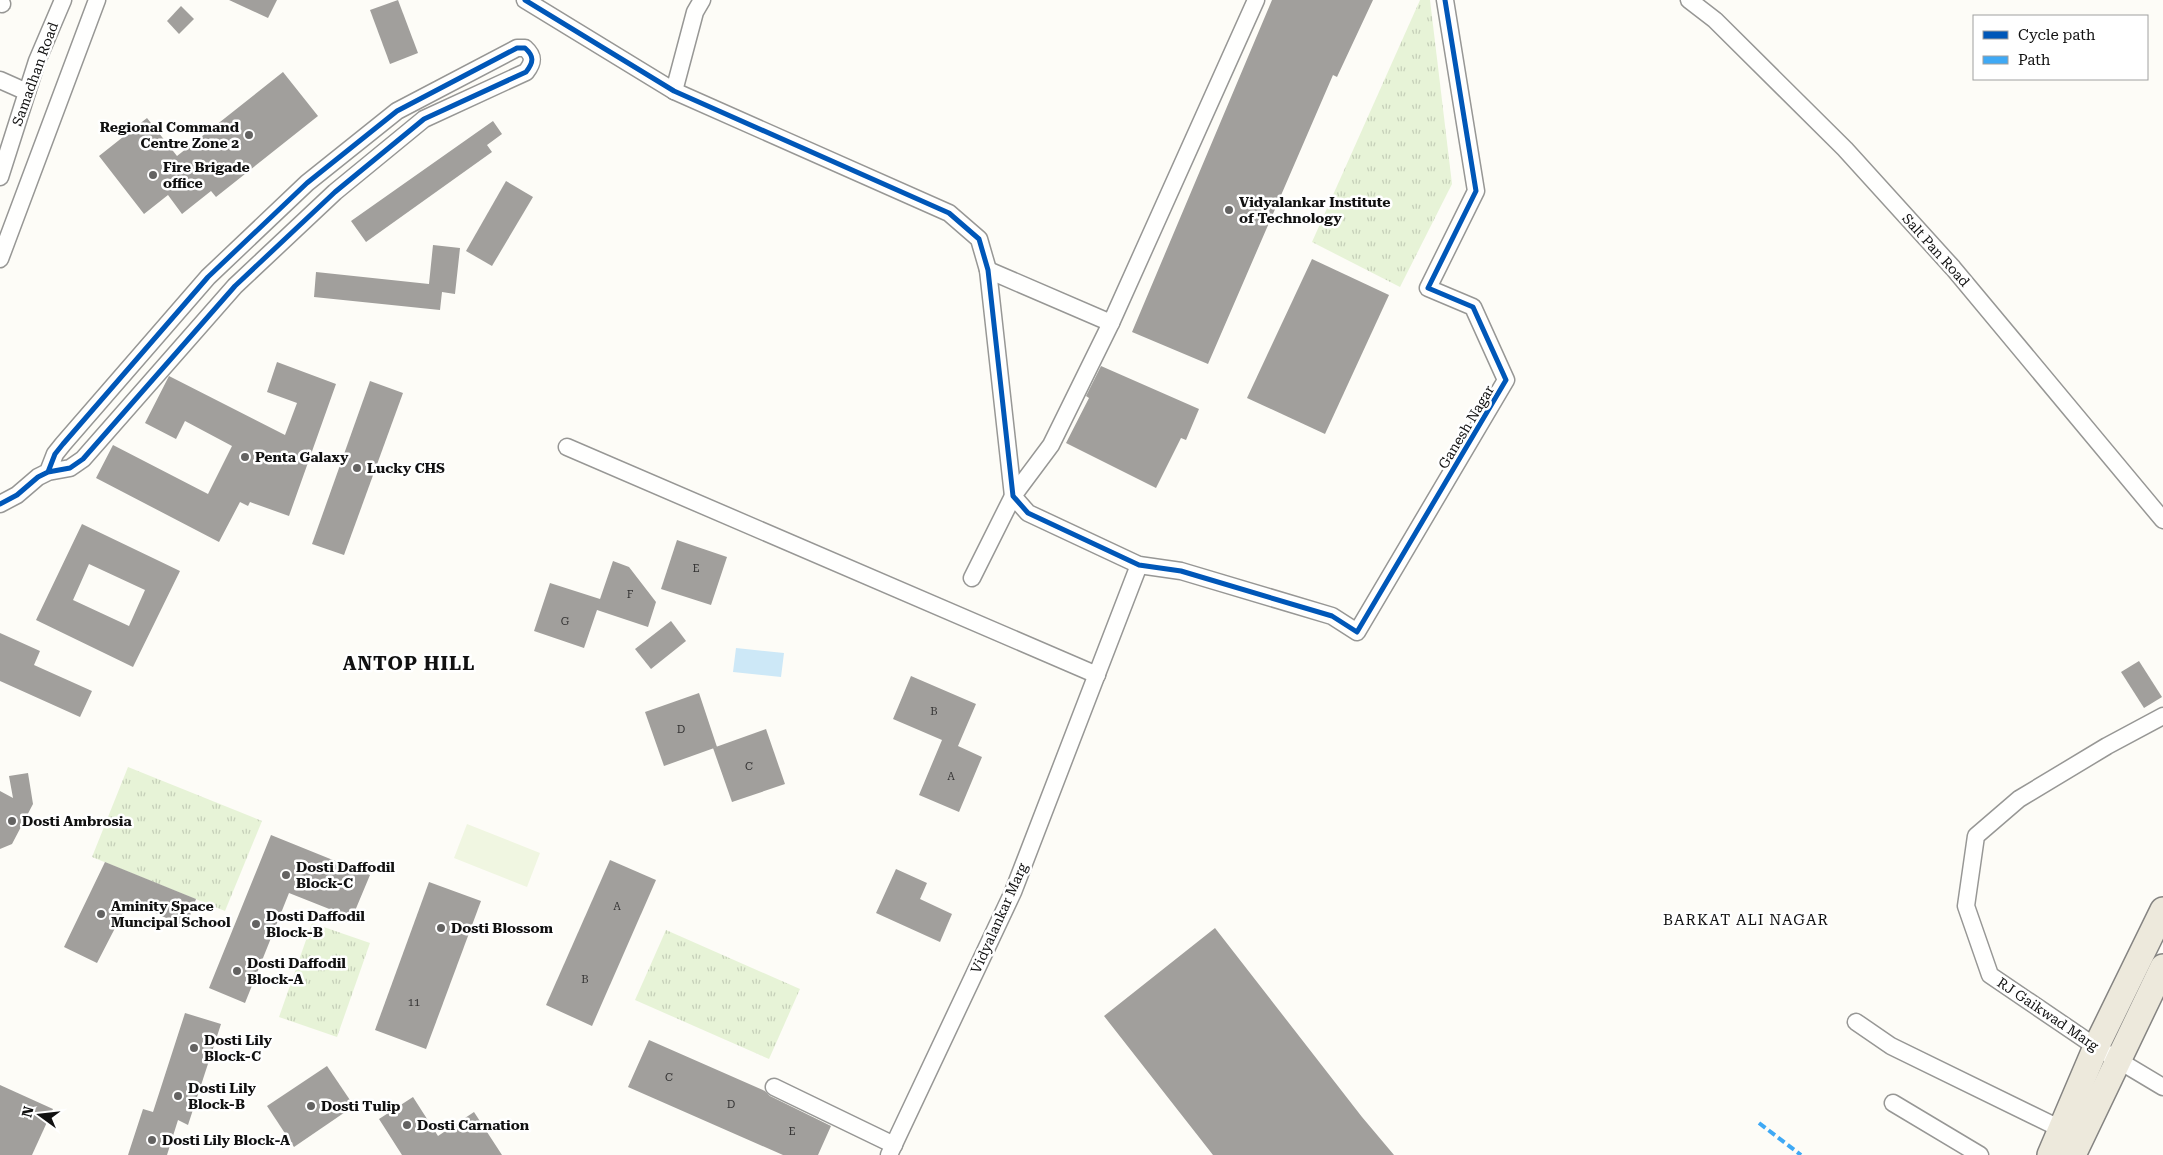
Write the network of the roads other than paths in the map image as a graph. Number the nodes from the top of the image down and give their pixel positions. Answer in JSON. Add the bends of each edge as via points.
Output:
{"nodes":[{"id":1,"x":63,"y":0,"type":"edge"},
{"id":2,"x":97,"y":0,"type":"edge"},
{"id":3,"x":525,"y":0,"type":"edge"},
{"id":4,"x":702,"y":0,"type":"edge"},
{"id":5,"x":1256,"y":0,"type":"edge"},
{"id":6,"x":1444,"y":0,"type":"edge"},
{"id":7,"x":1689,"y":0,"type":"edge"},
{"id":8,"x":0,"y":80,"type":"edge"},
{"id":9,"x":674,"y":91,"type":"junction"},
{"id":10,"x":27,"y":92,"type":"junction"},
{"id":11,"x":0,"y":177,"type":"edge"},
{"id":12,"x":279,"y":210,"type":"junction"},
{"id":13,"x":294,"y":230,"type":"junction"},
{"id":14,"x":0,"y":259,"type":"edge"},
{"id":15,"x":988,"y":270,"type":"junction"},
{"id":16,"x":1111,"y":323,"type":"junction"},
{"id":17,"x":567,"y":446,"type":"dead end"},
{"id":18,"x":48,"y":472,"type":"junction"},
{"id":19,"x":1013,"y":496,"type":"junction"},
{"id":20,"x":0,"y":504,"type":"edge"},
{"id":21,"x":2163,"y":520,"type":"edge"},
{"id":22,"x":1139,"y":565,"type":"junction"},
{"id":23,"x":972,"y":578,"type":"dead end"},
{"id":24,"x":1096,"y":675,"type":"junction"},
{"id":25,"x":2163,"y":716,"type":"edge"},
{"id":26,"x":2163,"y":910,"type":"edge"},
{"id":27,"x":2163,"y":967,"type":"edge"},
{"id":28,"x":1856,"y":1022,"type":"dead end"},
{"id":29,"x":2096,"y":1047,"type":"junction"},
{"id":30,"x":2118,"y":1060,"type":"junction"},
{"id":31,"x":774,"y":1087,"type":"dead end"},
{"id":32,"x":2163,"y":1087,"type":"edge"},
{"id":33,"x":1892,"y":1103,"type":"dead end"},
{"id":34,"x":2062,"y":1129,"type":"junction"},
{"id":35,"x":892,"y":1150,"type":"edge"},
{"id":36,"x":1980,"y":1155,"type":"edge"},
{"id":37,"x":2050,"y":1155,"type":"edge"},
{"id":38,"x":2073,"y":1155,"type":"edge"}],
"edges":[{"from":1,"to":10,"type":"street","name":"Samadhan Road"},
{"from":2,"to":14,"type":"street"},
{"from":3,"to":9,"type":"street"},
{"from":4,"to":9,"type":"street","via":[[695,12]]},
{"from":5,"to":16,"type":"street"},
{"from":6,"to":22,"type":"street","name":"Ganesh Nagar","via":[[1476,191],[1428,288],[1473,307],[1506,380],[1357,632],[1332,616],[1181,571]]},
{"from":7,"to":21,"type":"street","name":"Salt Pan Road","via":[[1715,20],[1845,149],[1953,268]]},
{"from":8,"to":10,"type":"street"},
{"from":9,"to":15,"type":"street","via":[[949,213],[979,239]]},
{"from":10,"to":11,"type":"street","name":"Samadhan Road"},
{"from":12,"to":13,"type":"street"},
{"from":12,"to":13,"type":"street","via":[[307,183],[397,111],[517,48],[525,48],[530,53],[532,65],[526,72],[424,119],[334,192]]},
{"from":12,"to":18,"type":"street","via":[[208,278],[63,444]]},
{"from":13,"to":18,"type":"street","via":[[235,286],[83,459],[70,468]]},
{"from":15,"to":16,"type":"street"},
{"from":15,"to":19,"type":"street"},
{"from":16,"to":19,"type":"street","via":[[1051,445]]},
{"from":17,"to":24,"type":"street"},
{"from":18,"to":20,"type":"street"},
{"from":19,"to":22,"type":"street","via":[[1028,513]]},
{"from":19,"to":23,"type":"street"},
{"from":22,"to":24,"type":"street","name":"Vidyalankar Marg"},
{"from":24,"to":35,"type":"street","name":"Vidyalankar Marg","via":[[1012,892]]},
{"from":25,"to":29,"type":"street","name":"RJ Gaikwad Marg","via":[[2019,798],[1976,836],[1966,906],[1990,975]]},
{"from":26,"to":29,"type":"main road"},
{"from":27,"to":30,"type":"main road"},
{"from":28,"to":34,"type":"street","via":[[1891,1046]]},
{"from":29,"to":30,"type":"street","name":"RJ Gaikwad Marg"},
{"from":29,"to":34,"type":"main road"},
{"from":30,"to":32,"type":"street","name":"RJ Gaikwad Marg"},
{"from":30,"to":38,"type":"main road"},
{"from":31,"to":35,"type":"street"},
{"from":33,"to":36,"type":"street"},
{"from":34,"to":37,"type":"main road"}]}
